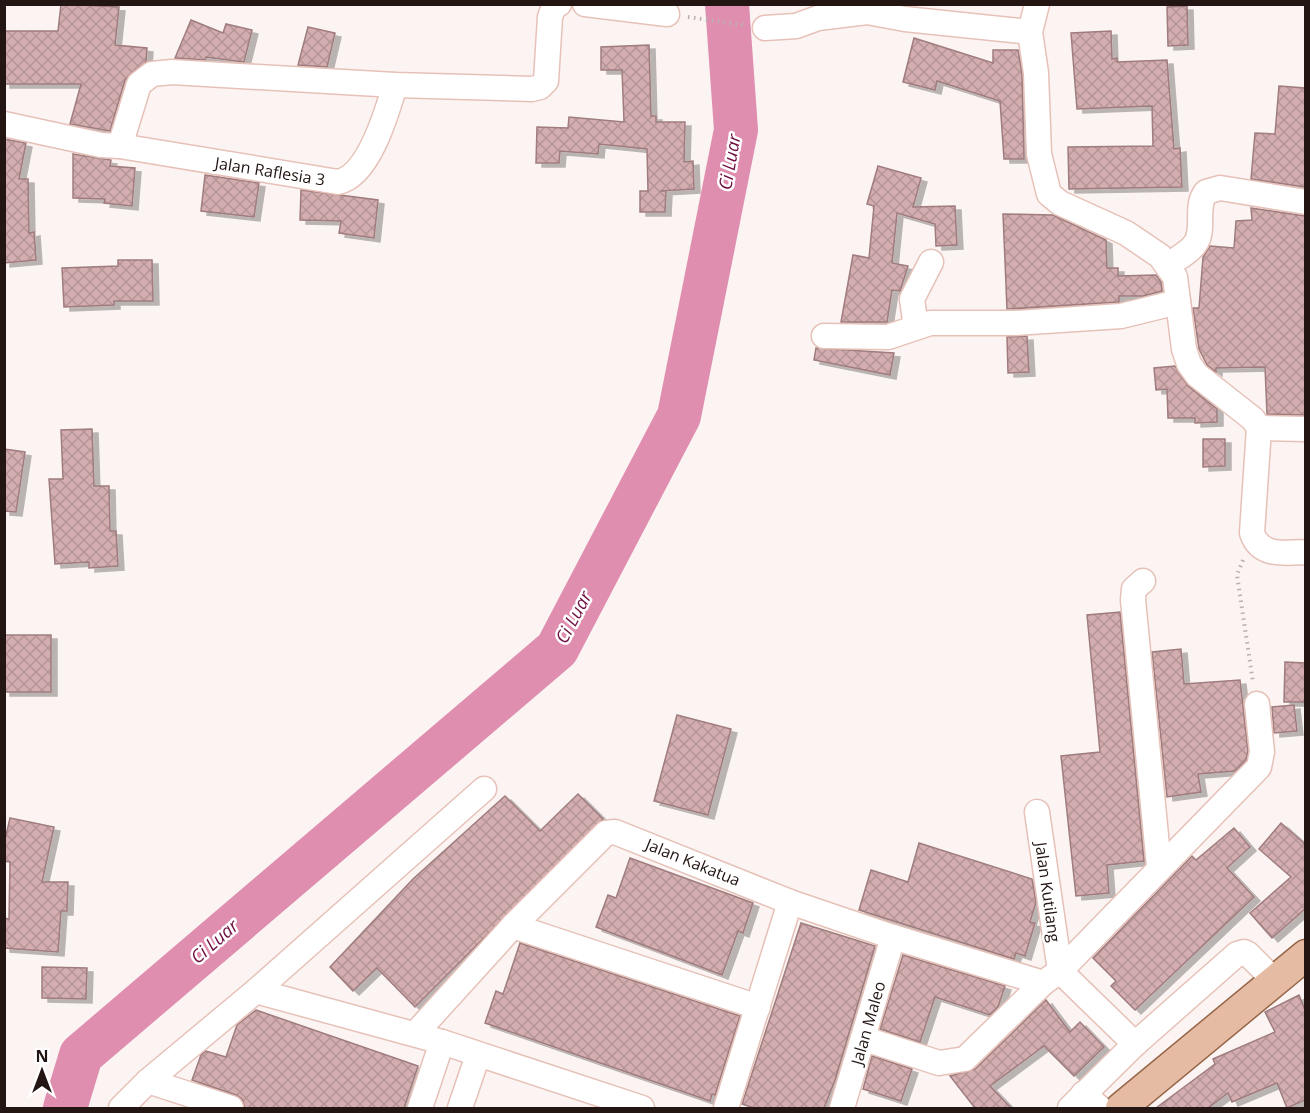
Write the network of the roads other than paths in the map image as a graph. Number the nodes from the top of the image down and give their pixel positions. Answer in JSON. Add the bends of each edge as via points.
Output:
{"nodes":[{"id":1,"x":559,"y":4,"type":"edge"},
{"id":2,"x":585,"y":4,"type":"edge"},
{"id":3,"x":1037,"y":4,"type":"edge"},
{"id":4,"x":667,"y":14,"type":"road end"},
{"id":5,"x":765,"y":28,"type":"road end"},
{"id":6,"x":1030,"y":32,"type":"junction"},
{"id":7,"x":395,"y":85,"type":"junction"},
{"id":8,"x":4,"y":124,"type":"edge"},
{"id":9,"x":120,"y":146,"type":"junction"},
{"id":10,"x":1305,"y":202,"type":"edge"},
{"id":11,"x":931,"y":262,"type":"dead end"},
{"id":12,"x":1168,"y":265,"type":"junction"},
{"id":13,"x":1178,"y":302,"type":"junction"},
{"id":14,"x":916,"y":327,"type":"junction"},
{"id":15,"x":824,"y":336,"type":"dead end"},
{"id":16,"x":1258,"y":428,"type":"junction"},
{"id":17,"x":1305,"y":429,"type":"edge"},
{"id":18,"x":1305,"y":552,"type":"edge"},
{"id":19,"x":1143,"y":581,"type":"dead end"},
{"id":20,"x":1257,"y":704,"type":"road end"},
{"id":21,"x":484,"y":789,"type":"dead end"},
{"id":22,"x":1037,"y":812,"type":"dead end"},
{"id":23,"x":1159,"y":867,"type":"junction"},
{"id":24,"x":790,"y":902,"type":"junction"},
{"id":25,"x":513,"y":926,"type":"junction"},
{"id":26,"x":893,"y":937,"type":"junction"},
{"id":27,"x":1305,"y":957,"type":"edge"},
{"id":28,"x":1052,"y":977,"type":"junction"},
{"id":29,"x":1275,"y":981,"type":"junction"},
{"id":30,"x":256,"y":991,"type":"junction"},
{"id":31,"x":758,"y":1007,"type":"junction"},
{"id":32,"x":416,"y":1034,"type":"junction"},
{"id":33,"x":865,"y":1039,"type":"junction"},
{"id":34,"x":442,"y":1042,"type":"junction"},
{"id":35,"x":1135,"y":1044,"type":"junction"},
{"id":36,"x":478,"y":1054,"type":"junction"},
{"id":37,"x":148,"y":1081,"type":"junction"},
{"id":38,"x":584,"y":1099,"type":"edge"},
{"id":39,"x":1103,"y":1106,"type":"edge"},
{"id":40,"x":121,"y":1108,"type":"edge"},
{"id":41,"x":231,"y":1108,"type":"edge"},
{"id":42,"x":420,"y":1108,"type":"edge"},
{"id":43,"x":460,"y":1108,"type":"edge"},
{"id":44,"x":642,"y":1108,"type":"edge"},
{"id":45,"x":726,"y":1108,"type":"edge"},
{"id":46,"x":842,"y":1108,"type":"edge"}],
"edges":[{"from":1,"to":7,"type":"street","via":[[550,17],[548,71],[540,87]]},
{"from":2,"to":4,"type":"street"},
{"from":3,"to":6,"type":"street"},
{"from":5,"to":6,"type":"street","via":[[867,12]]},
{"from":6,"to":12,"type":"street","via":[[1039,154],[1049,194],[1060,203],[1126,233]]},
{"from":7,"to":9,"type":"street","via":[[288,77],[152,74],[140,84]]},
{"from":7,"to":9,"type":"street","name":"Jalan Raflesia 3","via":[[383,122],[357,173],[338,182]]},
{"from":8,"to":9,"type":"street","name":"Jalan Raflesia 3"},
{"from":10,"to":12,"type":"street","via":[[1220,188],[1206,192],[1201,202],[1199,239]]},
{"from":11,"to":14,"type":"street","via":[[912,299]]},
{"from":12,"to":13,"type":"street","via":[[1175,277]]},
{"from":13,"to":14,"type":"street","via":[[1121,316],[1015,323],[930,323]]},
{"from":13,"to":16,"type":"street","via":[[1189,364],[1197,375],[1253,419]]},
{"from":14,"to":15,"type":"street","via":[[888,337]]},
{"from":16,"to":17,"type":"street"},
{"from":16,"to":18,"type":"street","via":[[1252,532],[1255,543],[1277,553]]},
{"from":19,"to":23,"type":"street","via":[[1134,589],[1133,600]]},
{"from":20,"to":23,"type":"street","via":[[1262,752],[1259,767]]},
{"from":21,"to":30,"type":"street"},
{"from":22,"to":28,"type":"street","name":"Jalan Kutilang"},
{"from":23,"to":28,"type":"street"},
{"from":24,"to":25,"type":"street","name":"Jalan Kakatua","via":[[623,834],[606,833]]},
{"from":24,"to":26,"type":"street","name":"Jalan Kakatua"},
{"from":24,"to":31,"type":"street"},
{"from":25,"to":31,"type":"street"},
{"from":25,"to":32,"type":"street","name":"Jalan Kakatua"},
{"from":26,"to":28,"type":"street","name":"Jalan Kakatua"},
{"from":26,"to":33,"type":"street","name":"Jalan Maleo"},
{"from":27,"to":29,"type":"main road"},
{"from":28,"to":33,"type":"street","via":[[965,1059],[939,1063]]},
{"from":28,"to":35,"type":"street"},
{"from":29,"to":35,"type":"street","via":[[1242,952]]},
{"from":29,"to":39,"type":"main road"},
{"from":30,"to":32,"type":"street"},
{"from":30,"to":37,"type":"street"},
{"from":31,"to":45,"type":"street"},
{"from":32,"to":34,"type":"street"},
{"from":33,"to":46,"type":"street","name":"Jalan Maleo"},
{"from":34,"to":36,"type":"street"},
{"from":34,"to":42,"type":"street"},
{"from":35,"to":39,"type":"street"},
{"from":36,"to":38,"type":"street"},
{"from":36,"to":43,"type":"street"},
{"from":37,"to":40,"type":"street"},
{"from":37,"to":41,"type":"street"},
{"from":38,"to":44,"type":"street"}]}
